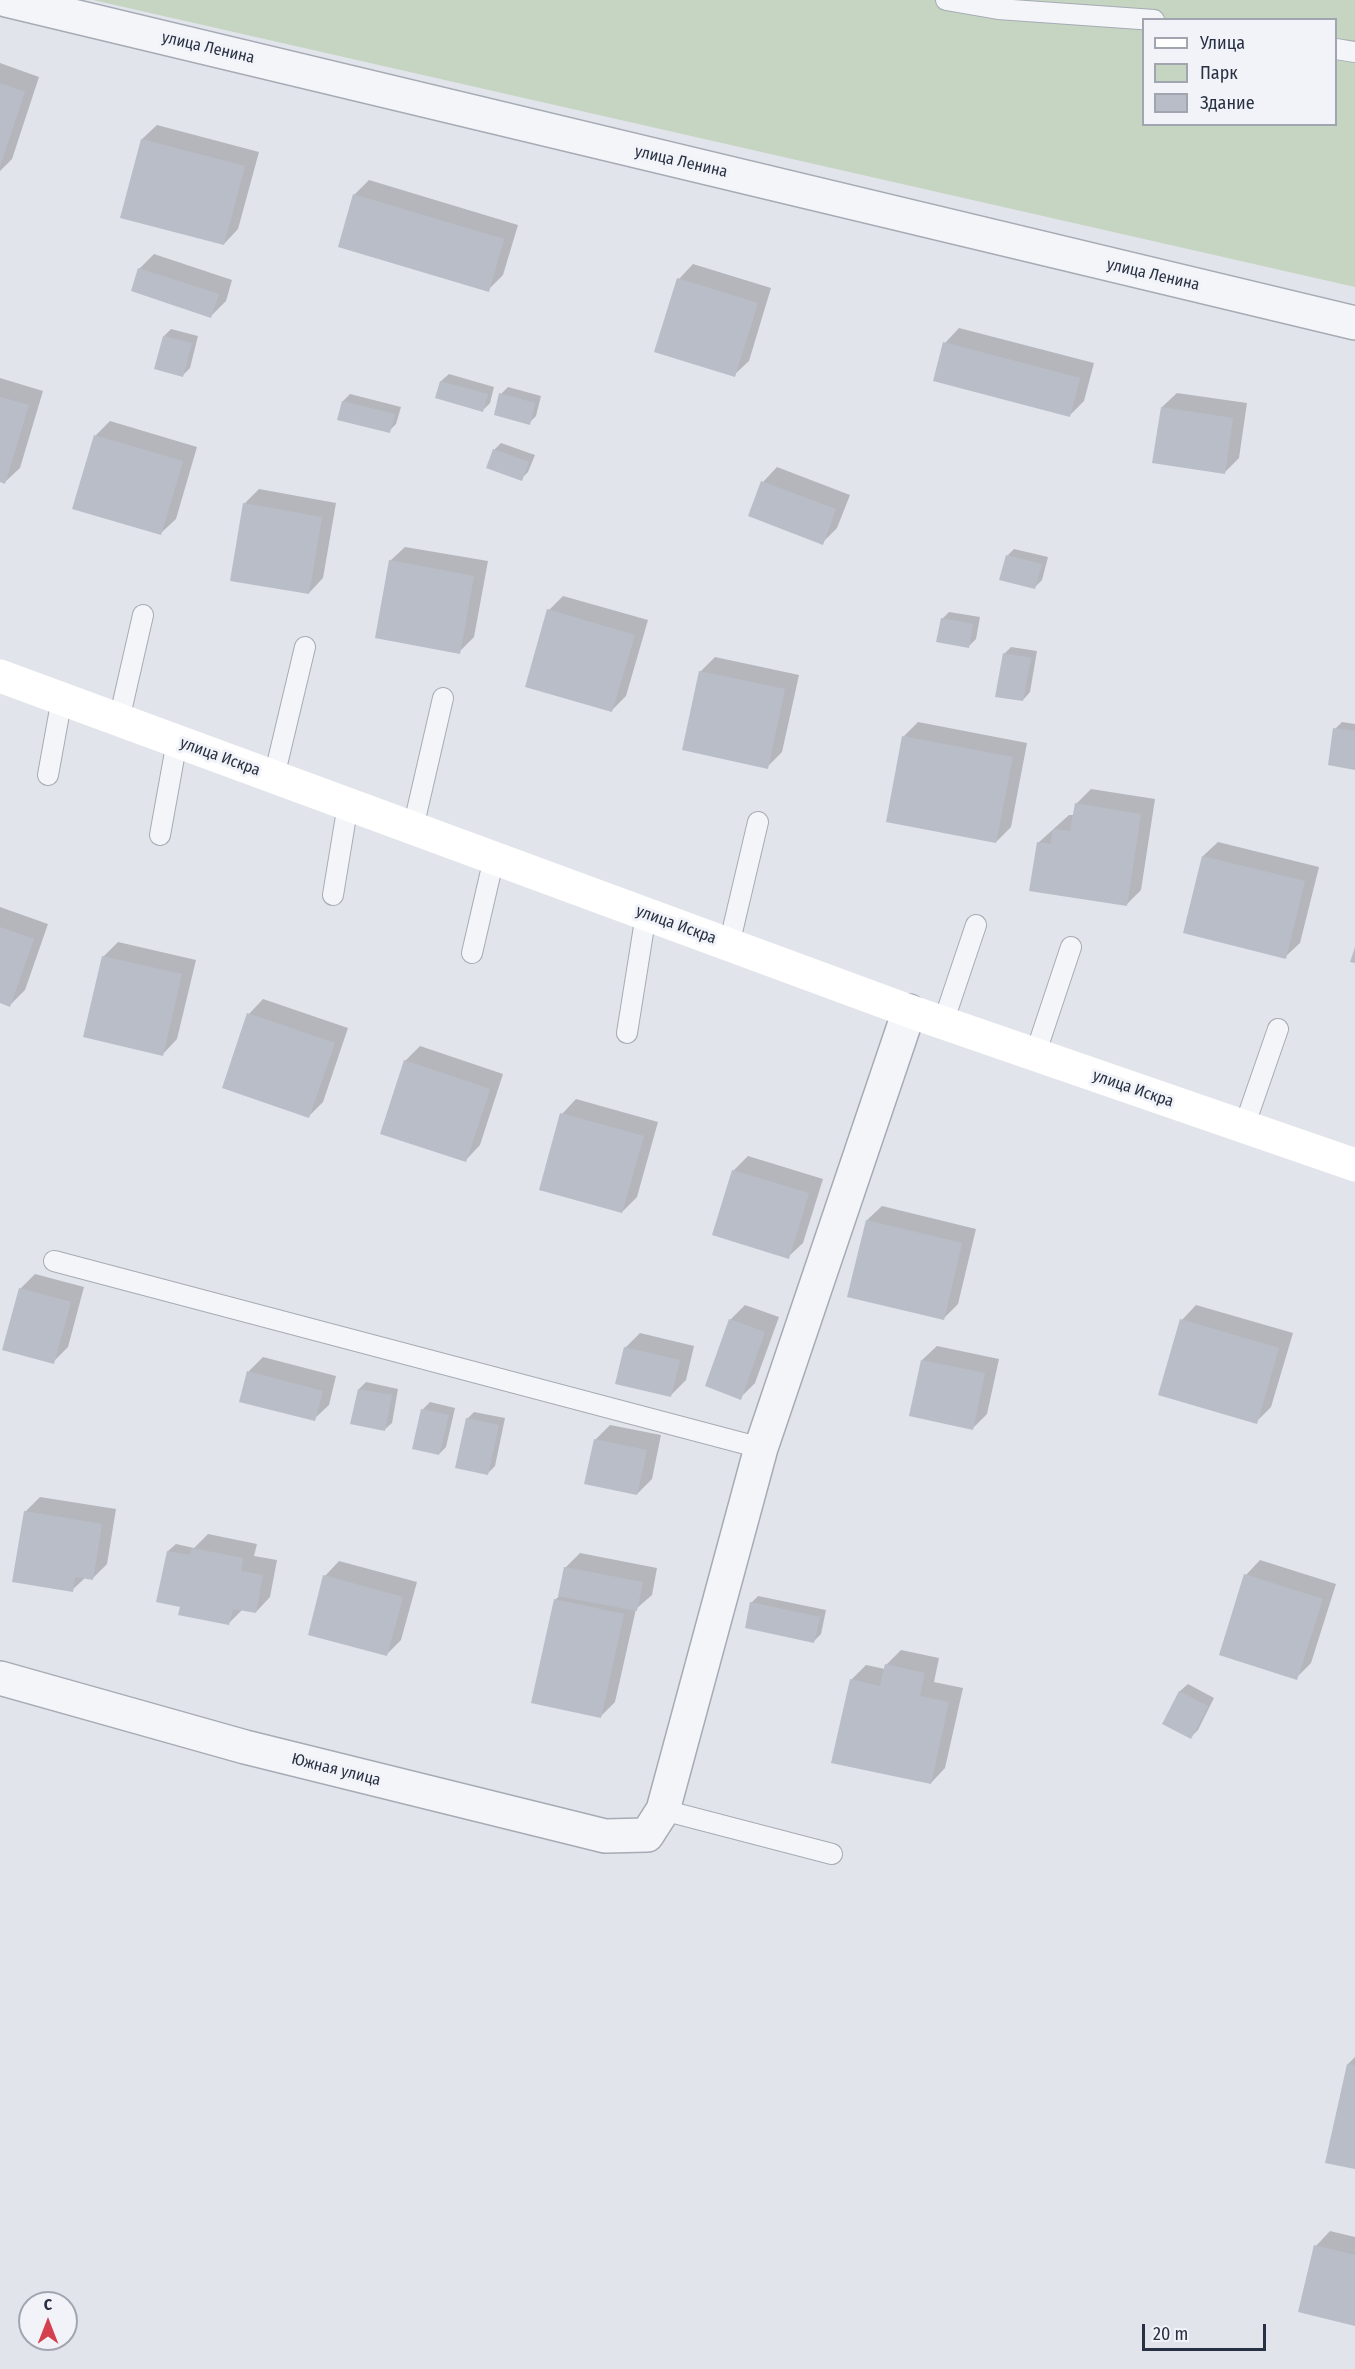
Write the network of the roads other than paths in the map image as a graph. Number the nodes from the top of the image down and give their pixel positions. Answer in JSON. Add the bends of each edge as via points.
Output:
{"nodes":[{"id":1,"x":6,"y":0,"type":"edge"},
{"id":2,"x":946,"y":0,"type":"edge"},
{"id":3,"x":1142,"y":19,"type":"edge"},
{"id":4,"x":1337,"y":49,"type":"edge"},
{"id":5,"x":1355,"y":52,"type":"edge"},
{"id":6,"x":1355,"y":323,"type":"edge"},
{"id":7,"x":143,"y":615,"type":"dead end"},
{"id":8,"x":305,"y":647,"type":"dead end"},
{"id":9,"x":0,"y":676,"type":"edge"},
{"id":10,"x":62,"y":698,"type":"junction"},
{"id":11,"x":443,"y":698,"type":"dead end"},
{"id":12,"x":119,"y":720,"type":"junction"},
{"id":13,"x":177,"y":741,"type":"junction"},
{"id":14,"x":48,"y":775,"type":"dead end"},
{"id":15,"x":274,"y":777,"type":"junction"},
{"id":16,"x":348,"y":804,"type":"junction"},
{"id":17,"x":758,"y":822,"type":"dead end"},
{"id":18,"x":413,"y":828,"type":"junction"},
{"id":19,"x":160,"y":835,"type":"dead end"},
{"id":20,"x":494,"y":858,"type":"junction"},
{"id":21,"x":333,"y":895,"type":"dead end"},
{"id":22,"x":646,"y":914,"type":"junction"},
{"id":23,"x":976,"y":924,"type":"dead end"},
{"id":24,"x":729,"y":945,"type":"junction"},
{"id":25,"x":1071,"y":947,"type":"dead end"},
{"id":26,"x":472,"y":953,"type":"dead end"},
{"id":27,"x":909,"y":1011,"type":"junction"},
{"id":28,"x":943,"y":1023,"type":"junction"},
{"id":29,"x":1278,"y":1029,"type":"dead end"},
{"id":30,"x":627,"y":1034,"type":"dead end"},
{"id":31,"x":1035,"y":1055,"type":"junction"},
{"id":32,"x":1244,"y":1126,"type":"junction"},
{"id":33,"x":1355,"y":1165,"type":"edge"},
{"id":34,"x":54,"y":1261,"type":"dead end"},
{"id":35,"x":761,"y":1448,"type":"junction"},
{"id":36,"x":0,"y":1678,"type":"edge"},
{"id":37,"x":663,"y":1810,"type":"junction"},
{"id":38,"x":832,"y":1854,"type":"dead end"}],
"edges":[{"from":1,"to":6,"type":"street","name":"улица Ленина"},
{"from":2,"to":3,"type":"lane","via":[[998,9]]},
{"from":4,"to":5,"type":"lane"},
{"from":7,"to":12,"type":"lane"},
{"from":8,"to":15,"type":"lane"},
{"from":9,"to":10,"type":"street","name":"улица Искра"},
{"from":10,"to":12,"type":"street","name":"улица Искра"},
{"from":10,"to":14,"type":"lane"},
{"from":11,"to":18,"type":"lane"},
{"from":12,"to":13,"type":"street","name":"улица Искра"},
{"from":13,"to":15,"type":"street","name":"улица Искра"},
{"from":13,"to":19,"type":"lane"},
{"from":15,"to":16,"type":"street","name":"улица Искра"},
{"from":16,"to":18,"type":"street","name":"улица Искра"},
{"from":16,"to":21,"type":"lane"},
{"from":17,"to":24,"type":"lane"},
{"from":18,"to":20,"type":"street","name":"улица Искра"},
{"from":20,"to":22,"type":"street","name":"улица Искра"},
{"from":20,"to":26,"type":"lane"},
{"from":22,"to":24,"type":"street","name":"улица Искра"},
{"from":22,"to":30,"type":"lane"},
{"from":23,"to":28,"type":"lane"},
{"from":24,"to":27,"type":"street","name":"улица Искра"},
{"from":25,"to":31,"type":"lane"},
{"from":27,"to":28,"type":"street","name":"улица Искра"},
{"from":27,"to":35,"type":"street"},
{"from":28,"to":31,"type":"street","name":"улица Искра"},
{"from":29,"to":32,"type":"lane"},
{"from":31,"to":32,"type":"street","name":"улица Искра"},
{"from":32,"to":33,"type":"street","name":"улица Искра"},
{"from":34,"to":35,"type":"lane"},
{"from":35,"to":37,"type":"street"},
{"from":36,"to":37,"type":"street","name":"Южная улица","via":[[245,1747],[605,1836],[647,1835]]},
{"from":37,"to":38,"type":"lane"}]}
